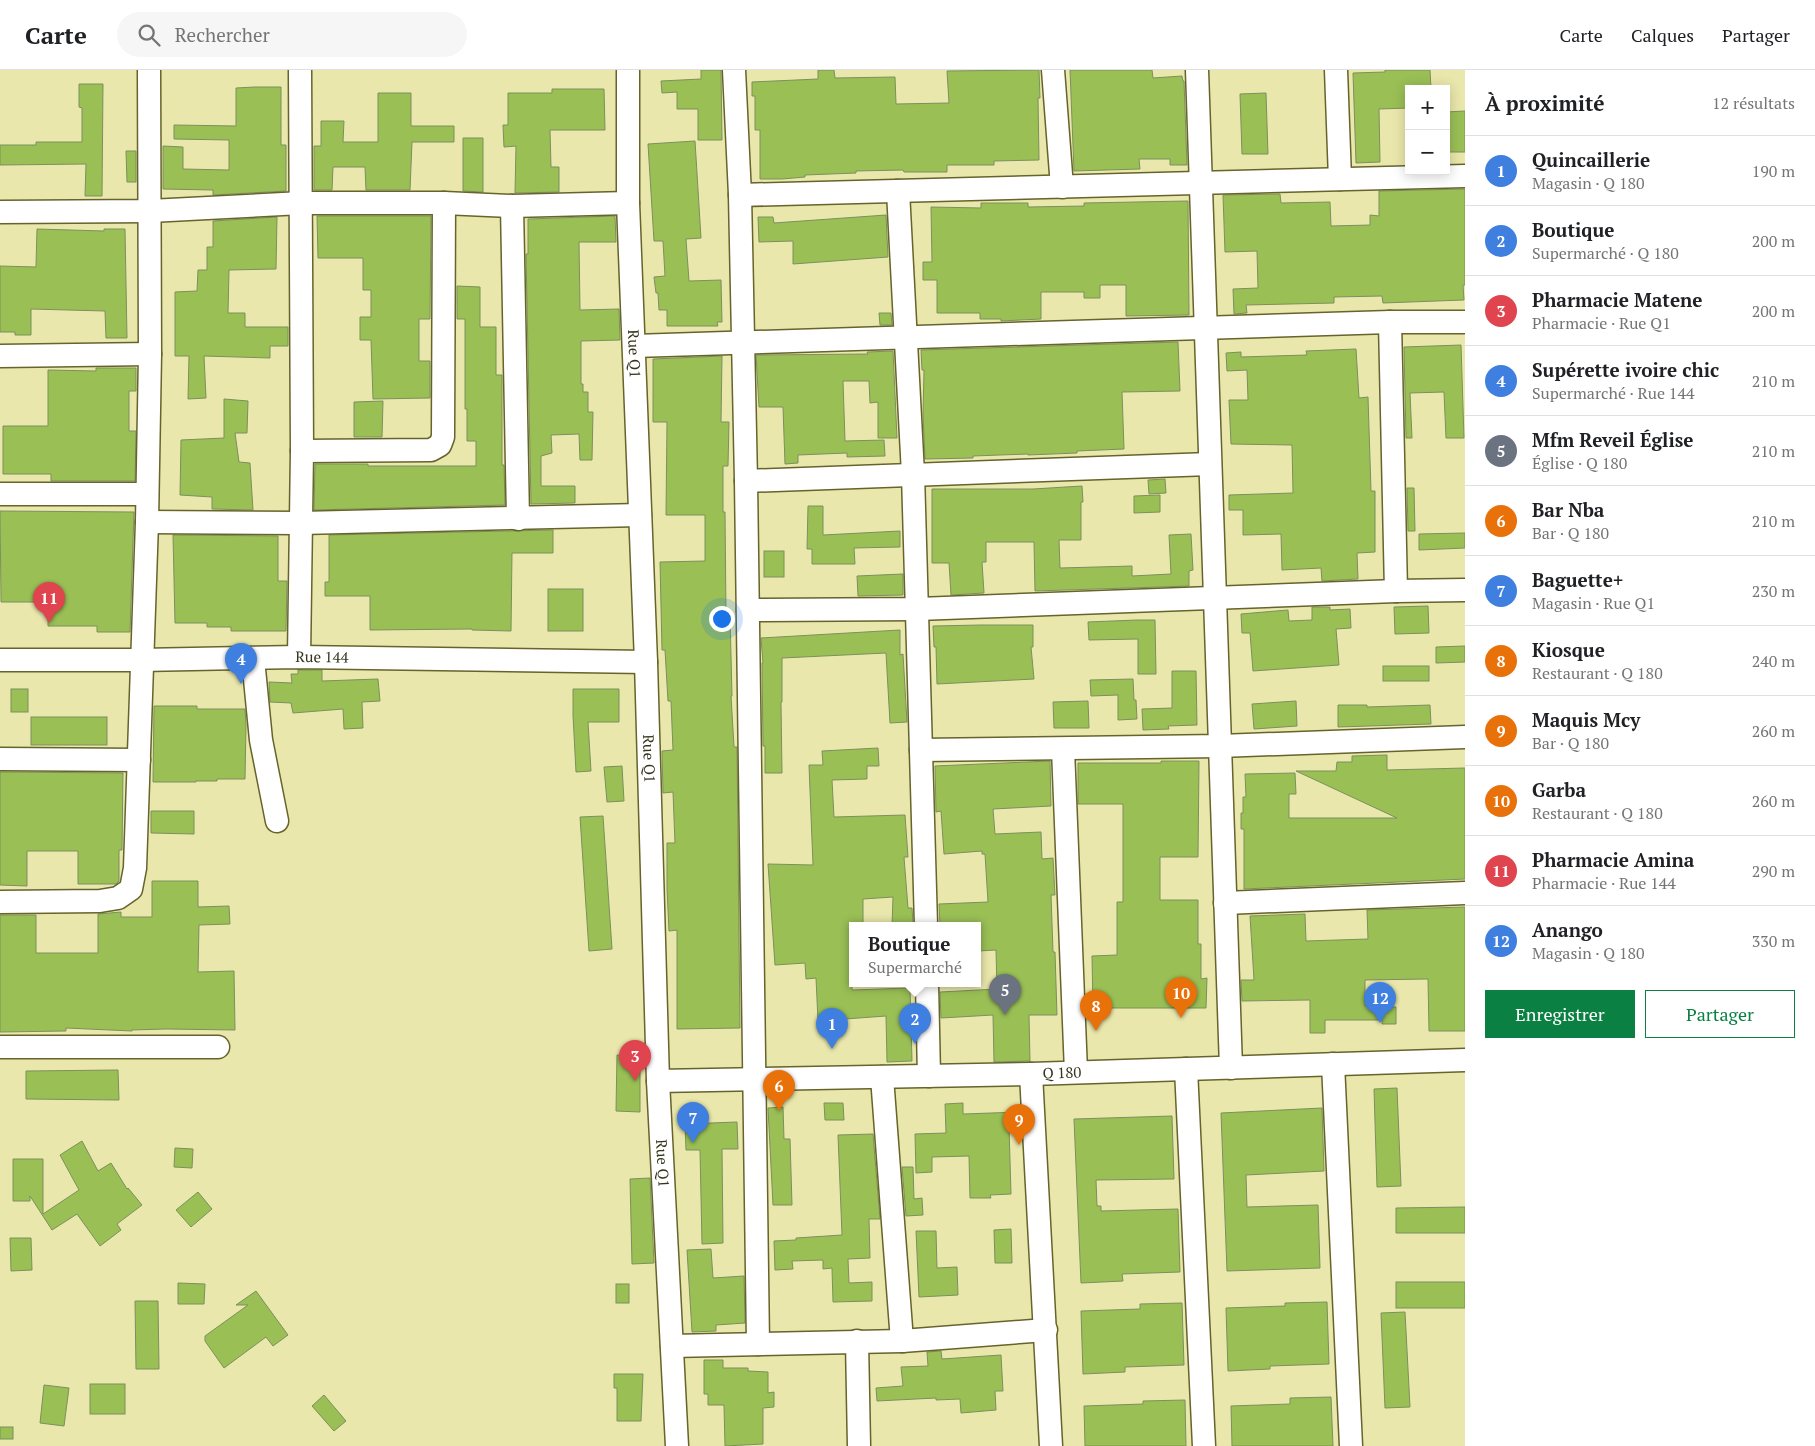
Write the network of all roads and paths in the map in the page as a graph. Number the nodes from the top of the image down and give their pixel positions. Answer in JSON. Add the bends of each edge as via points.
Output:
{"nodes":[{"id":1,"x":149,"y":70,"type":"edge"},
{"id":2,"x":300,"y":70,"type":"edge"},
{"id":3,"x":628,"y":70,"type":"edge"},
{"id":4,"x":734,"y":70,"type":"edge"},
{"id":5,"x":1053,"y":70,"type":"edge"},
{"id":6,"x":1197,"y":70,"type":"edge"},
{"id":7,"x":1336,"y":70,"type":"edge"},
{"id":8,"x":1465,"y":176,"type":"edge"},
{"id":9,"x":1340,"y":179,"type":"junction"},
{"id":10,"x":1201,"y":183,"type":"junction"},
{"id":11,"x":1062,"y":187,"type":"junction"},
{"id":12,"x":898,"y":191,"type":"junction"},
{"id":13,"x":740,"y":195,"type":"junction"},
{"id":14,"x":302,"y":203,"type":"junction"},
{"id":15,"x":444,"y":203,"type":"junction"},
{"id":16,"x":628,"y":203,"type":"junction"},
{"id":17,"x":512,"y":206,"type":"junction"},
{"id":18,"x":150,"y":211,"type":"junction"},
{"id":19,"x":0,"y":212,"type":"edge"},
{"id":20,"x":1390,"y":322,"type":"junction"},
{"id":21,"x":1465,"y":322,"type":"edge"},
{"id":22,"x":1206,"y":329,"type":"junction"},
{"id":23,"x":906,"y":338,"type":"junction"},
{"id":24,"x":743,"y":342,"type":"junction"},
{"id":25,"x":634,"y":346,"type":"junction"},
{"id":26,"x":150,"y":354,"type":"junction"},
{"id":27,"x":0,"y":356,"type":"edge"},
{"id":28,"x":302,"y":451,"type":"junction"},
{"id":29,"x":1210,"y":464,"type":"junction"},
{"id":30,"x":913,"y":474,"type":"junction"},
{"id":31,"x":746,"y":481,"type":"junction"},
{"id":32,"x":0,"y":494,"type":"edge"},
{"id":33,"x":146,"y":494,"type":"junction"},
{"id":34,"x":640,"y":515,"type":"junction"},
{"id":35,"x":518,"y":519,"type":"junction"},
{"id":36,"x":147,"y":522,"type":"junction"},
{"id":37,"x":301,"y":523,"type":"junction"},
{"id":38,"x":1465,"y":590,"type":"edge"},
{"id":39,"x":1396,"y":591,"type":"junction"},
{"id":40,"x":1215,"y":598,"type":"junction"},
{"id":41,"x":918,"y":609,"type":"junction"},
{"id":42,"x":748,"y":610,"type":"junction"},
{"id":43,"x":299,"y":657,"type":"junction"},
{"id":44,"x":253,"y":659,"type":"junction"},
{"id":45,"x":0,"y":660,"type":"edge"},
{"id":46,"x":141,"y":660,"type":"junction"},
{"id":47,"x":646,"y":662,"type":"junction"},
{"id":48,"x":1465,"y":737,"type":"edge"},
{"id":49,"x":1220,"y":746,"type":"junction"},
{"id":50,"x":1063,"y":749,"type":"junction"},
{"id":51,"x":921,"y":750,"type":"junction"},
{"id":52,"x":0,"y":759,"type":"edge"},
{"id":53,"x":138,"y":760,"type":"junction"},
{"id":54,"x":277,"y":821,"type":"dead end"},
{"id":55,"x":1465,"y":893,"type":"edge"},
{"id":56,"x":0,"y":902,"type":"edge"},
{"id":57,"x":1225,"y":903,"type":"junction"},
{"id":58,"x":926,"y":922,"type":"edge"},
{"id":59,"x":927,"y":987,"type":"edge"},
{"id":60,"x":0,"y":1047,"type":"edge"},
{"id":61,"x":218,"y":1048,"type":"dead end"},
{"id":62,"x":1465,"y":1060,"type":"edge"},
{"id":63,"x":1333,"y":1064,"type":"junction"},
{"id":64,"x":1230,"y":1068,"type":"junction"},
{"id":65,"x":1186,"y":1069,"type":"junction"},
{"id":66,"x":1076,"y":1072,"type":"junction"},
{"id":67,"x":1031,"y":1074,"type":"junction"},
{"id":68,"x":929,"y":1076,"type":"junction"},
{"id":69,"x":882,"y":1077,"type":"junction"},
{"id":70,"x":755,"y":1080,"type":"junction"},
{"id":71,"x":658,"y":1081,"type":"junction"},
{"id":72,"x":1046,"y":1330,"type":"junction"},
{"id":73,"x":857,"y":1341,"type":"junction"},
{"id":74,"x":902,"y":1341,"type":"junction"},
{"id":75,"x":758,"y":1344,"type":"junction"},
{"id":76,"x":672,"y":1346,"type":"junction"},
{"id":77,"x":677,"y":1446,"type":"edge"},
{"id":78,"x":859,"y":1446,"type":"edge"},
{"id":79,"x":1051,"y":1446,"type":"edge"},
{"id":80,"x":1204,"y":1446,"type":"edge"},
{"id":81,"x":1351,"y":1446,"type":"edge"}],
"edges":[{"from":1,"to":18,"type":"street"},
{"from":2,"to":14,"type":"street"},
{"from":3,"to":16,"type":"street","name":"Rue Q1"},
{"from":4,"to":13,"type":"street"},
{"from":5,"to":11,"type":"street"},
{"from":6,"to":10,"type":"street"},
{"from":7,"to":9,"type":"street"},
{"from":8,"to":9,"type":"street"},
{"from":9,"to":10,"type":"street"},
{"from":10,"to":11,"type":"street"},
{"from":10,"to":22,"type":"street"},
{"from":11,"to":12,"type":"street"},
{"from":12,"to":13,"type":"street"},
{"from":12,"to":23,"type":"street"},
{"from":13,"to":24,"type":"street"},
{"from":14,"to":15,"type":"street"},
{"from":14,"to":18,"type":"street"},
{"from":14,"to":28,"type":"street"},
{"from":15,"to":17,"type":"street"},
{"from":15,"to":28,"type":"street","via":[[443,437],[440,445],[431,450]]},
{"from":16,"to":17,"type":"street"},
{"from":16,"to":25,"type":"street","name":"Rue Q1"},
{"from":17,"to":35,"type":"street"},
{"from":18,"to":19,"type":"street"},
{"from":18,"to":26,"type":"street"},
{"from":20,"to":21,"type":"street"},
{"from":20,"to":22,"type":"street"},
{"from":20,"to":39,"type":"street"},
{"from":22,"to":23,"type":"street"},
{"from":22,"to":29,"type":"street"},
{"from":23,"to":24,"type":"street"},
{"from":23,"to":30,"type":"street"},
{"from":24,"to":25,"type":"street"},
{"from":24,"to":31,"type":"street"},
{"from":25,"to":34,"type":"street","name":"Rue Q1"},
{"from":26,"to":27,"type":"street"},
{"from":26,"to":33,"type":"street"},
{"from":28,"to":37,"type":"street"},
{"from":29,"to":30,"type":"street"},
{"from":29,"to":40,"type":"street"},
{"from":30,"to":31,"type":"street"},
{"from":30,"to":41,"type":"street"},
{"from":31,"to":42,"type":"street"},
{"from":32,"to":33,"type":"street"},
{"from":33,"to":36,"type":"street"},
{"from":34,"to":35,"type":"street"},
{"from":34,"to":47,"type":"street","name":"Rue Q1"},
{"from":35,"to":37,"type":"street"},
{"from":36,"to":37,"type":"street"},
{"from":36,"to":46,"type":"street"},
{"from":37,"to":43,"type":"street"},
{"from":38,"to":39,"type":"street"},
{"from":39,"to":40,"type":"street"},
{"from":40,"to":41,"type":"street"},
{"from":40,"to":49,"type":"street"},
{"from":41,"to":42,"type":"street"},
{"from":41,"to":51,"type":"street"},
{"from":42,"to":70,"type":"street"},
{"from":43,"to":44,"type":"street","name":"Rue 144"},
{"from":43,"to":47,"type":"street","name":"Rue 144"},
{"from":44,"to":46,"type":"street","name":"Rue 144"},
{"from":44,"to":54,"type":"street","via":[[261,740]]},
{"from":45,"to":46,"type":"street","name":"Rue 144"},
{"from":46,"to":53,"type":"street"},
{"from":47,"to":71,"type":"street","name":"Rue Q1"},
{"from":48,"to":49,"type":"street"},
{"from":49,"to":50,"type":"street"},
{"from":49,"to":57,"type":"street"},
{"from":50,"to":51,"type":"street"},
{"from":50,"to":66,"type":"street"},
{"from":51,"to":58,"type":"street"},
{"from":52,"to":53,"type":"street"},
{"from":53,"to":56,"type":"street","via":[[135,868],[131,889],[118,898],[100,901]]},
{"from":55,"to":57,"type":"street"},
{"from":57,"to":64,"type":"street"},
{"from":59,"to":68,"type":"street"},
{"from":60,"to":61,"type":"street"},
{"from":62,"to":63,"type":"street","name":"Q 180"},
{"from":63,"to":64,"type":"street","name":"Q 180"},
{"from":63,"to":81,"type":"street"},
{"from":64,"to":65,"type":"street","name":"Q 180"},
{"from":65,"to":66,"type":"street","name":"Q 180"},
{"from":65,"to":80,"type":"street"},
{"from":66,"to":67,"type":"street","name":"Q 180"},
{"from":67,"to":68,"type":"street","name":"Q 180"},
{"from":67,"to":72,"type":"street"},
{"from":68,"to":69,"type":"street","name":"Q 180"},
{"from":69,"to":70,"type":"street","name":"Q 180"},
{"from":69,"to":74,"type":"street"},
{"from":70,"to":71,"type":"street","name":"Q 180"},
{"from":70,"to":75,"type":"street"},
{"from":71,"to":76,"type":"street","name":"Rue Q1"},
{"from":72,"to":74,"type":"street"},
{"from":72,"to":79,"type":"street"},
{"from":73,"to":74,"type":"street"},
{"from":73,"to":75,"type":"street"},
{"from":73,"to":78,"type":"street"},
{"from":75,"to":76,"type":"street"},
{"from":76,"to":77,"type":"street","name":"Rue Q1"}]}
